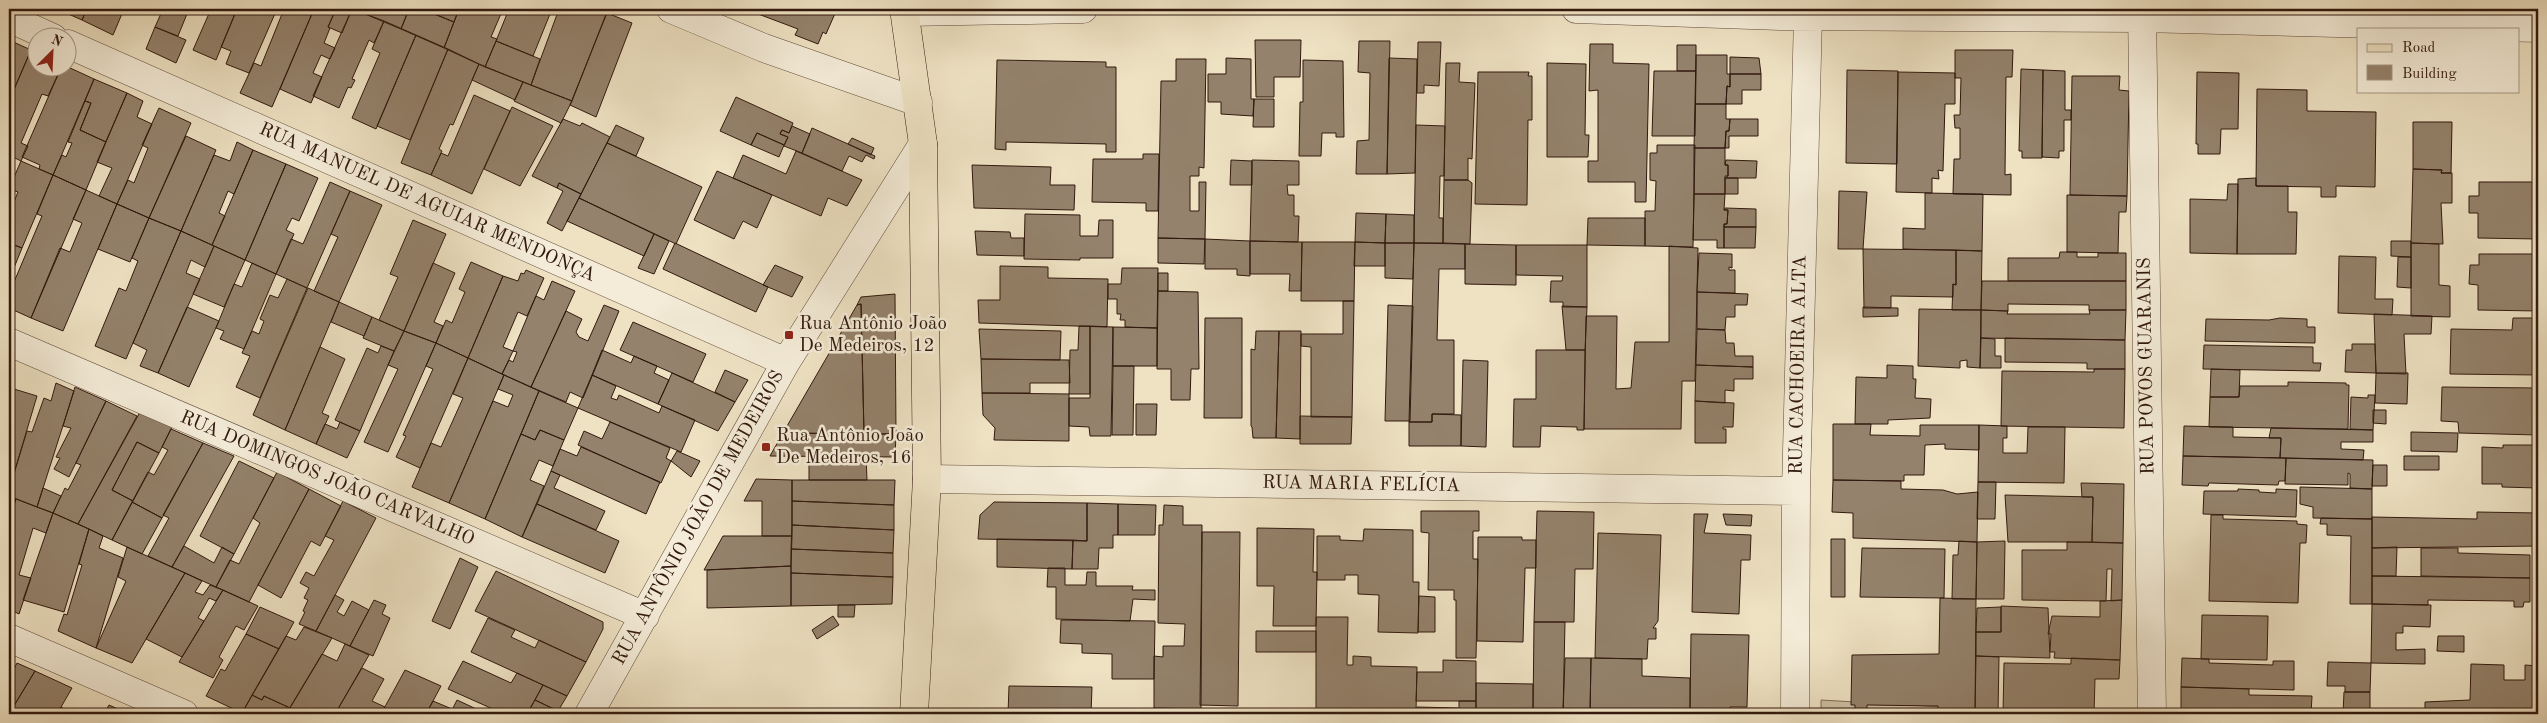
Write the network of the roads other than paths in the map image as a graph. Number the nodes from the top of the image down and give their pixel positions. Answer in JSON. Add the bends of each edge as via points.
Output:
{"nodes":[{"id":1,"x":671,"y":9,"type":"edge"},
{"id":2,"x":1083,"y":9,"type":"edge"},
{"id":3,"x":1576,"y":9,"type":"edge"},
{"id":4,"x":905,"y":10,"type":"edge"},
{"id":5,"x":1781,"y":12,"type":"edge"},
{"id":6,"x":2142,"y":13,"type":"edge"},
{"id":7,"x":1808,"y":16,"type":"junction"},
{"id":8,"x":9,"y":18,"type":"edge"},
{"id":9,"x":31,"y":28,"type":"edge"},
{"id":10,"x":2538,"y":28,"type":"edge"},
{"id":11,"x":78,"y":48,"type":"edge"},
{"id":12,"x":918,"y":102,"type":"junction"},
{"id":13,"x":923,"y":144,"type":"junction"},
{"id":14,"x":9,"y":342,"type":"edge"},
{"id":15,"x":786,"y":362,"type":"junction"},
{"id":16,"x":927,"y":479,"type":"junction"},
{"id":17,"x":1796,"y":491,"type":"junction"},
{"id":18,"x":646,"y":616,"type":"junction"},
{"id":19,"x":9,"y":638,"type":"edge"},
{"id":20,"x":184,"y":714,"type":"edge"},
{"id":21,"x":589,"y":714,"type":"edge"},
{"id":22,"x":914,"y":714,"type":"edge"},
{"id":23,"x":1795,"y":714,"type":"edge"},
{"id":24,"x":2152,"y":714,"type":"edge"}],
"edges":[{"from":1,"to":12,"type":"street","via":[[764,48]]},
{"from":2,"to":4,"type":"street"},
{"from":3,"to":5,"type":"street"},
{"from":4,"to":12,"type":"main road"},
{"from":5,"to":7,"type":"street"},
{"from":6,"to":7,"type":"street"},
{"from":6,"to":10,"type":"street"},
{"from":6,"to":24,"type":"street","name":"RUA POVOS GUARANIS"},
{"from":7,"to":17,"type":"street","name":"RUA CACHOEIRA ALTA"},
{"from":8,"to":9,"type":"street"},
{"from":11,"to":15,"type":"street","name":"RUA MANUEL DE AGUIAR MENDONÇA"},
{"from":12,"to":13,"type":"main road"},
{"from":13,"to":15,"type":"street","name":"RUA ANTÔNIO JOÃO DE MEDEIROS"},
{"from":13,"to":16,"type":"main road"},
{"from":14,"to":18,"type":"street","name":"RUA DOMINGOS JOÃO CARVALHO"},
{"from":15,"to":18,"type":"street","name":"RUA ANTÔNIO JOÃO DE MEDEIROS"},
{"from":16,"to":17,"type":"street","name":"RUA MARIA FELÍCIA"},
{"from":16,"to":22,"type":"main road"},
{"from":17,"to":23,"type":"street","name":"RUA CACHOEIRA ALTA"},
{"from":18,"to":21,"type":"street","name":"RUA ANTÔNIO JOÃO DE MEDEIROS"},
{"from":19,"to":20,"type":"street"}]}
